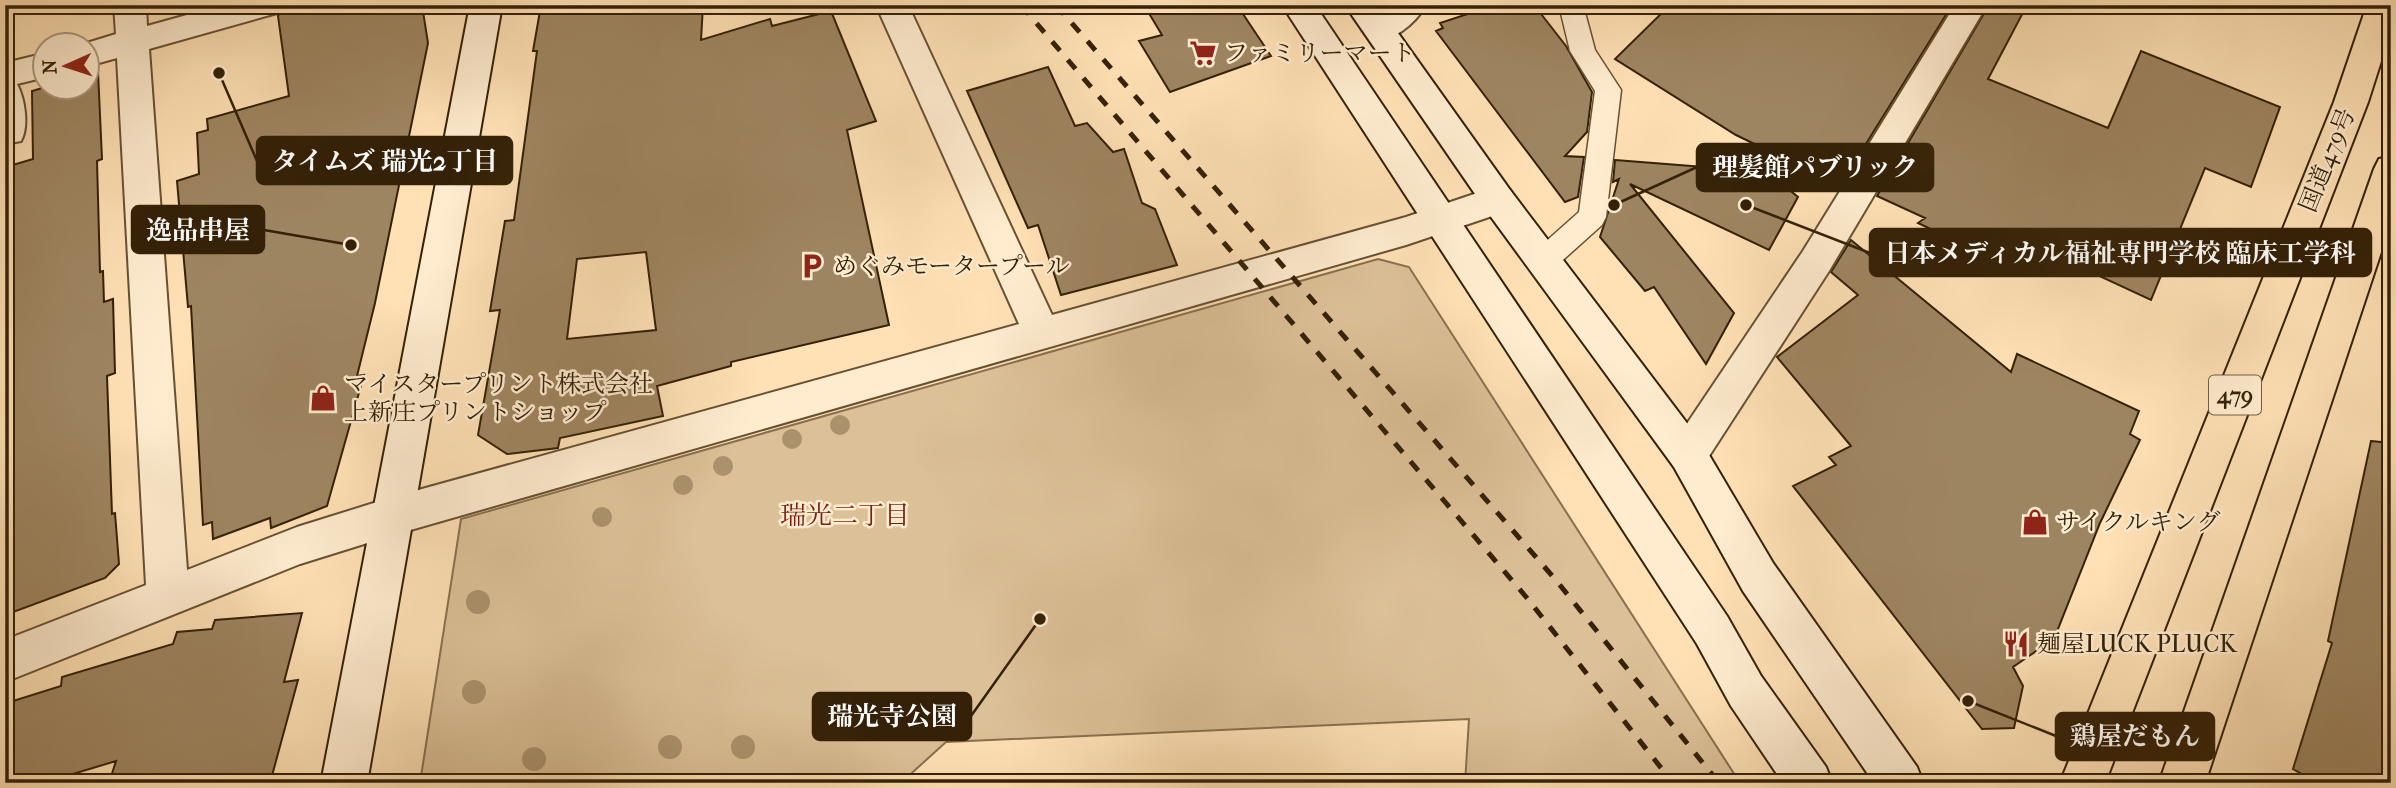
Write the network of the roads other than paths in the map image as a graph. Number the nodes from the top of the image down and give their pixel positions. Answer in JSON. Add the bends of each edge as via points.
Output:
{"nodes":[{"id":1,"x":130,"y":5,"type":"edge"},
{"id":2,"x":265,"y":5,"type":"edge"},
{"id":3,"x":486,"y":5,"type":"edge"},
{"id":4,"x":892,"y":5,"type":"edge"},
{"id":5,"x":1298,"y":5,"type":"edge"},
{"id":6,"x":1410,"y":5,"type":"edge"},
{"id":7,"x":1571,"y":5,"type":"edge"},
{"id":8,"x":1971,"y":5,"type":"edge"},
{"id":9,"x":2383,"y":5,"type":"edge"},
{"id":10,"x":1371,"y":17,"type":"edge"},
{"id":11,"x":131,"y":42,"type":"junction"},
{"id":12,"x":102,"y":50,"type":"edge"},
{"id":13,"x":32,"y":68,"type":"edge"},
{"id":14,"x":5,"y":75,"type":"edge"},
{"id":15,"x":5,"y":92,"type":"edge"},
{"id":16,"x":9,"y":132,"type":"dead end"},
{"id":17,"x":2391,"y":169,"type":"edge"},
{"id":18,"x":1498,"y":200,"type":"junction"},
{"id":19,"x":1442,"y":220,"type":"junction"},
{"id":20,"x":1544,"y":260,"type":"junction"},
{"id":21,"x":1042,"y":334,"type":"junction"},
{"id":22,"x":1688,"y":455,"type":"junction"},
{"id":23,"x":393,"y":516,"type":"junction"},
{"id":24,"x":168,"y":599,"type":"junction"},
{"id":25,"x":5,"y":661,"type":"edge"},
{"id":26,"x":344,"y":783,"type":"edge"},
{"id":27,"x":1810,"y":783,"type":"edge"},
{"id":28,"x":1901,"y":783,"type":"edge"},
{"id":29,"x":2082,"y":783,"type":"edge"},
{"id":30,"x":2182,"y":783,"type":"edge"}],
"edges":[{"from":1,"to":11,"type":"street"},
{"from":2,"to":11,"type":"street"},
{"from":3,"to":23,"type":"street"},
{"from":4,"to":21,"type":"street"},
{"from":5,"to":19,"type":"street"},
{"from":6,"to":10,"type":"street"},
{"from":7,"to":20,"type":"lane","via":[[1583,51],[1608,90],[1592,217]]},
{"from":8,"to":22,"type":"street","via":[[1816,261]]},
{"from":9,"to":29,"type":"highway","name":"国道479号","number":"479","via":[[2351,102]]},
{"from":10,"to":18,"type":"street"},
{"from":11,"to":12,"type":"street"},
{"from":11,"to":24,"type":"street"},
{"from":13,"to":14,"type":"street"},
{"from":15,"to":16,"type":"street"},
{"from":17,"to":30,"type":"highway"},
{"from":18,"to":19,"type":"street"},
{"from":18,"to":20,"type":"street"},
{"from":19,"to":21,"type":"street"},
{"from":19,"to":27,"type":"street"},
{"from":20,"to":22,"type":"street"},
{"from":21,"to":23,"type":"street"},
{"from":22,"to":28,"type":"street","via":[[1758,577]]},
{"from":23,"to":24,"type":"street","via":[[297,546]]},
{"from":23,"to":26,"type":"street"},
{"from":24,"to":25,"type":"street"}]}
